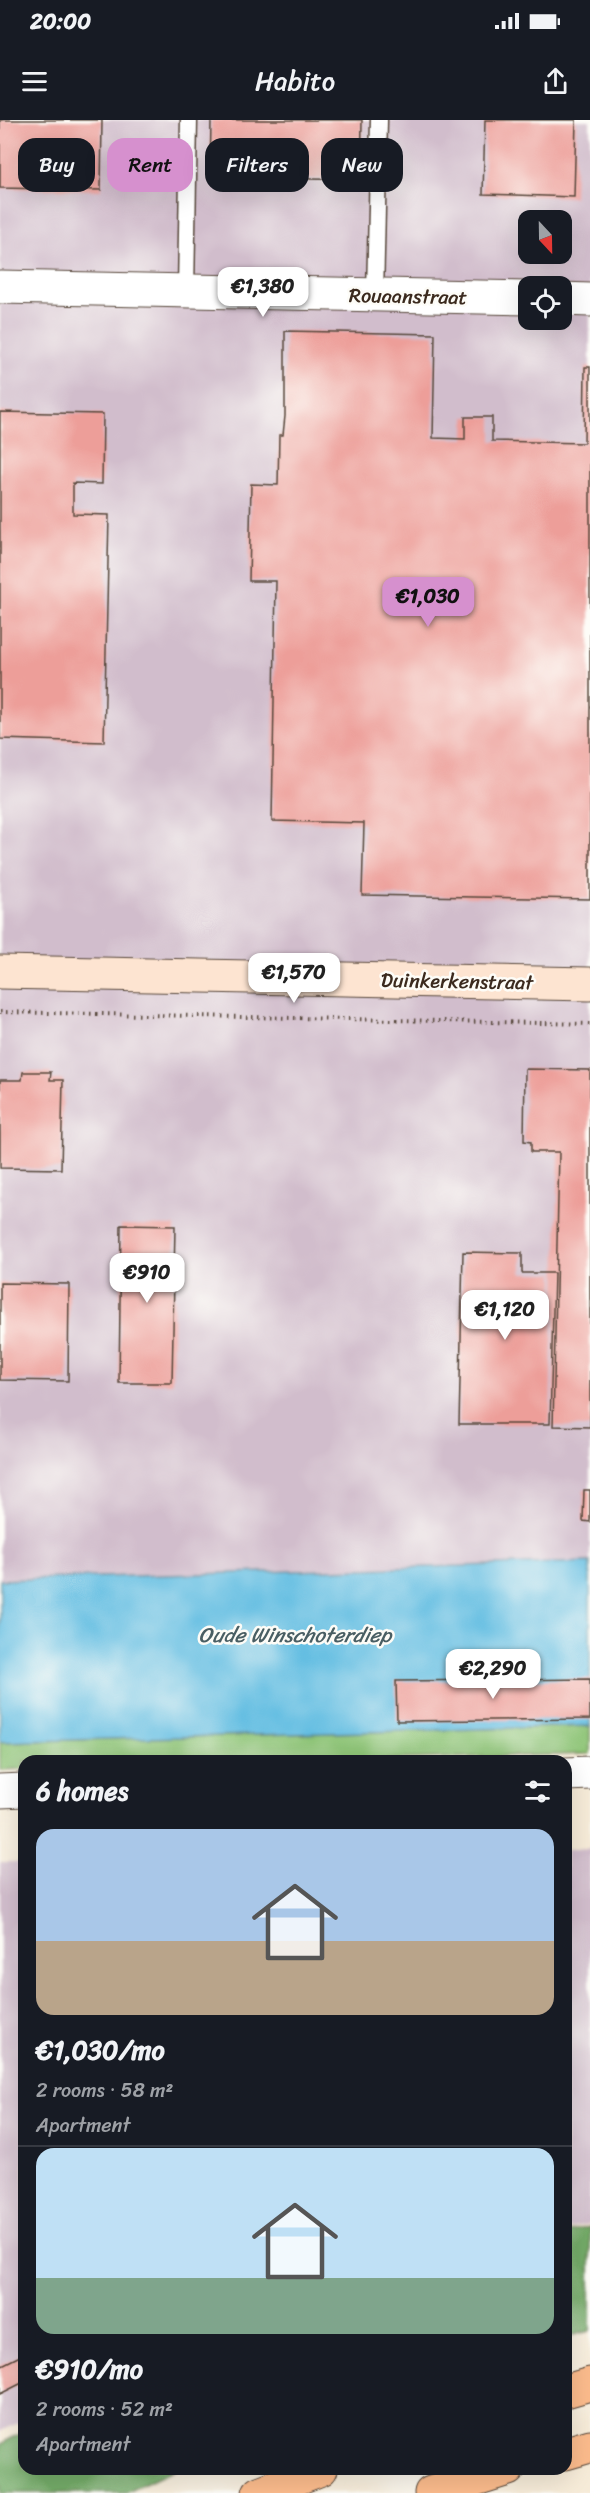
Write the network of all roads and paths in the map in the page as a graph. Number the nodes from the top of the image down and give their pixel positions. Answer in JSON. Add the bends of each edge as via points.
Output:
{"nodes":[{"id":1,"x":189,"y":120,"type":"edge"},
{"id":2,"x":379,"y":120,"type":"edge"},
{"id":3,"x":0,"y":287,"type":"edge"},
{"id":4,"x":186,"y":291,"type":"junction"},
{"id":5,"x":375,"y":295,"type":"junction"},
{"id":6,"x":518,"y":298,"type":"edge"},
{"id":7,"x":572,"y":299,"type":"edge"},
{"id":8,"x":590,"y":300,"type":"edge"},
{"id":9,"x":0,"y":972,"type":"edge"},
{"id":10,"x":590,"y":984,"type":"edge"},
{"id":11,"x":0,"y":1012,"type":"edge"},
{"id":12,"x":590,"y":1024,"type":"edge"},
{"id":13,"x":590,"y":1773,"type":"edge"},
{"id":14,"x":572,"y":1774,"type":"edge"},
{"id":15,"x":18,"y":1790,"type":"edge"},
{"id":16,"x":0,"y":1791,"type":"edge"},
{"id":17,"x":590,"y":2384,"type":"edge"},
{"id":18,"x":572,"y":2389,"type":"edge"},
{"id":19,"x":590,"y":2446,"type":"edge"},
{"id":20,"x":572,"y":2451,"type":"edge"},
{"id":21,"x":306,"y":2475,"type":"edge"},
{"id":22,"x":489,"y":2475,"type":"edge"},
{"id":23,"x":259,"y":2493,"type":"edge"},
{"id":24,"x":431,"y":2493,"type":"edge"}],
"edges":[{"from":1,"to":4,"type":"lane"},
{"from":2,"to":5,"type":"lane"},
{"from":3,"to":4,"type":"street","name":"Rouaanstraat"},
{"from":4,"to":5,"type":"street","name":"Rouaanstraat"},
{"from":5,"to":6,"type":"street","name":"Rouaanstraat"},
{"from":7,"to":8,"type":"street"},
{"from":9,"to":10,"type":"main road","name":"Duinkerkenstraat"},
{"from":11,"to":12,"type":"path","name":"Duinkerkenstraat"},
{"from":13,"to":14,"type":"street"},
{"from":15,"to":16,"type":"street"},
{"from":17,"to":18,"type":"highway"},
{"from":19,"to":20,"type":"highway"},
{"from":21,"to":23,"type":"highway"},
{"from":22,"to":24,"type":"highway"}]}
